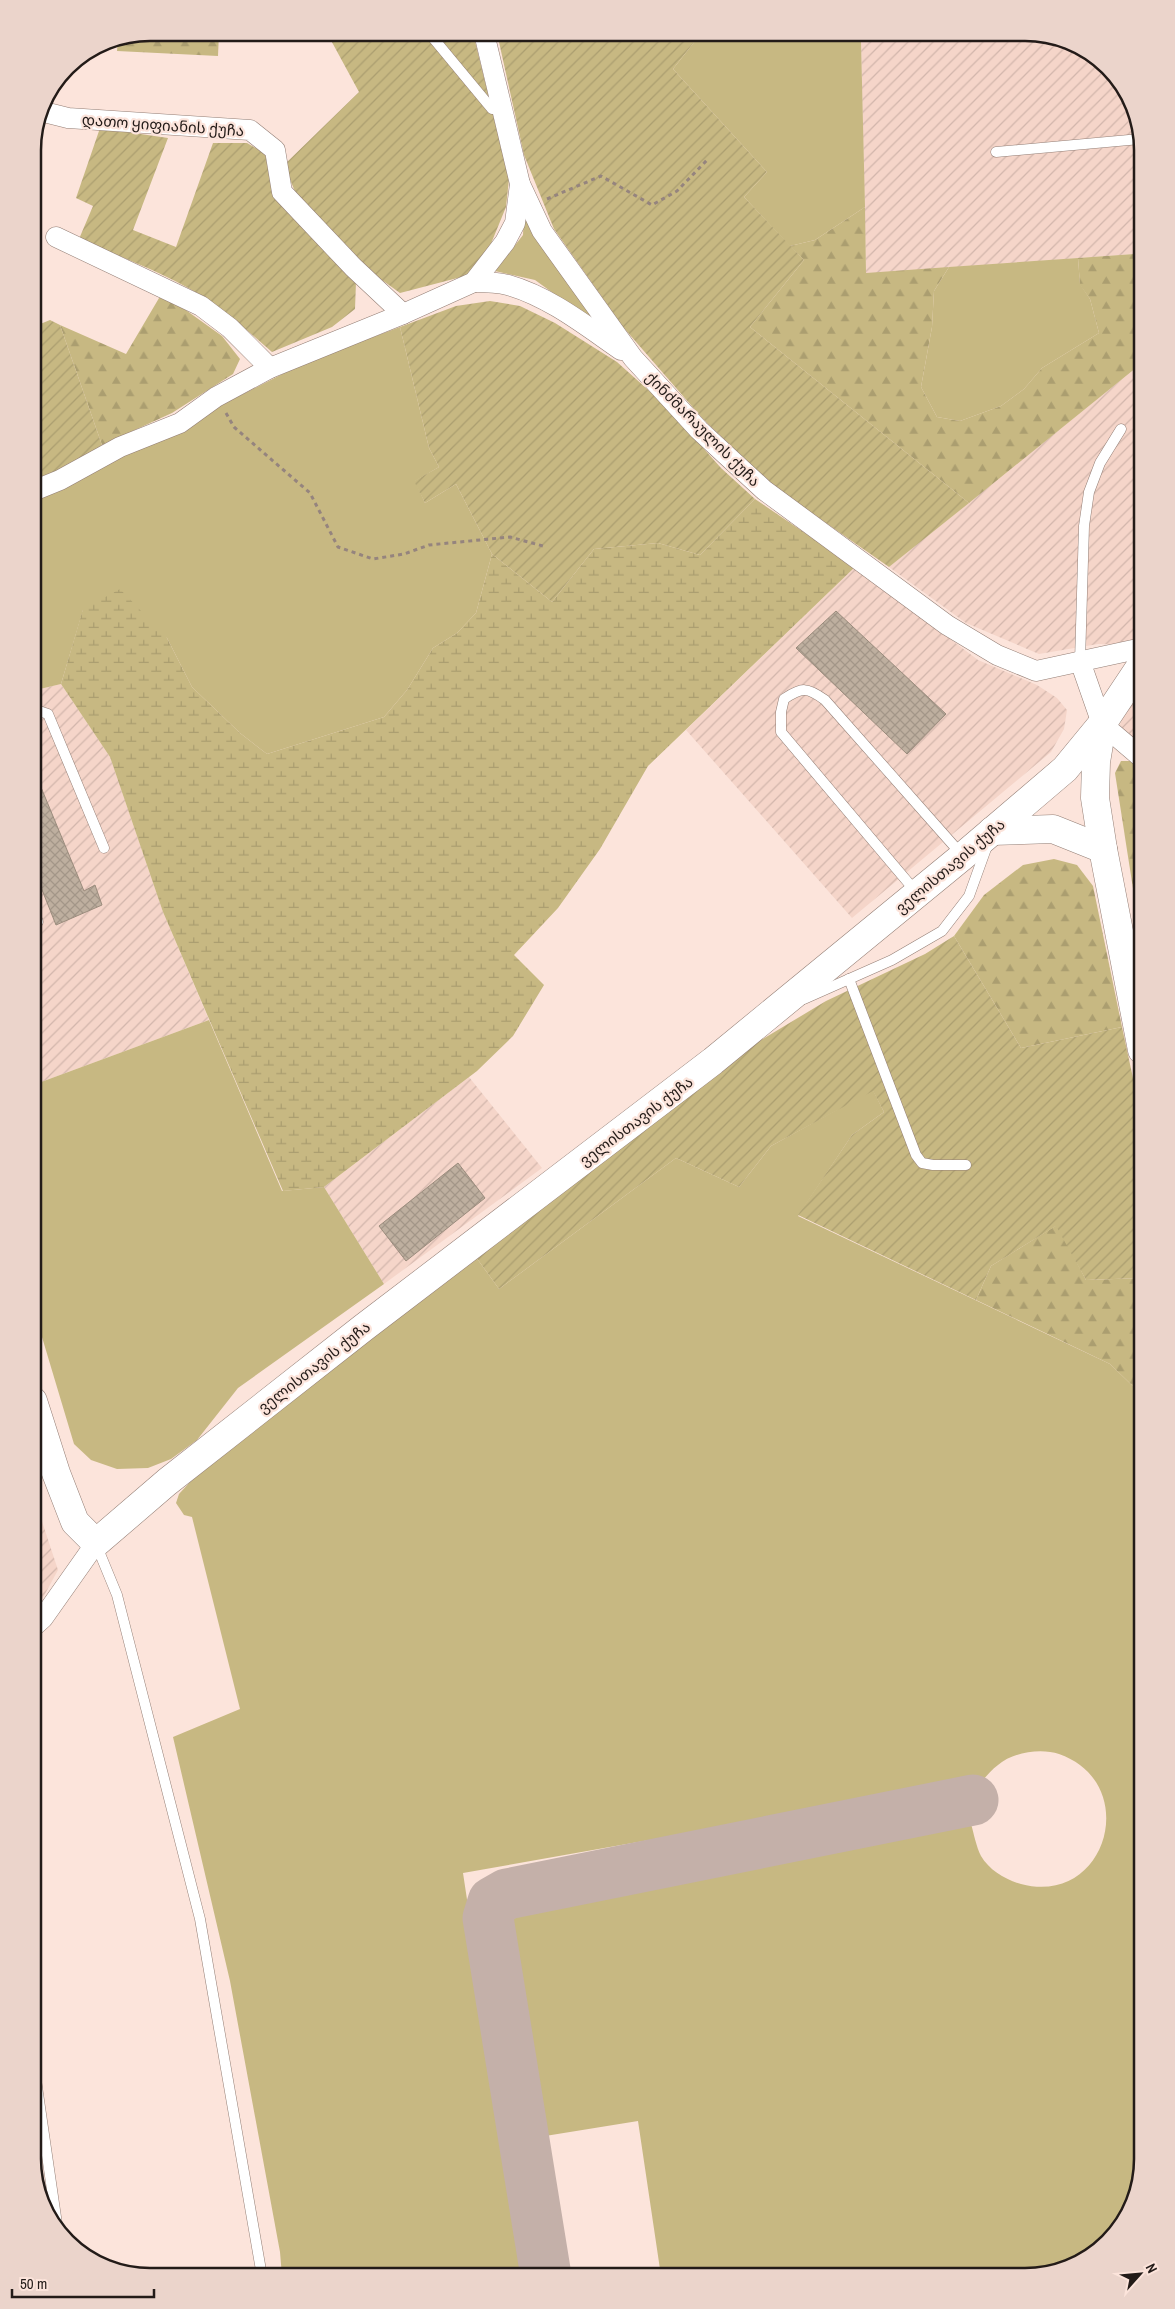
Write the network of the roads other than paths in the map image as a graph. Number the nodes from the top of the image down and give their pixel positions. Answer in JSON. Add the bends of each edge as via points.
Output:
{"nodes":[{"id":1,"x":436,"y":41,"type":"edge"},
{"id":2,"x":486,"y":41,"type":"edge"},
{"id":3,"x":503,"y":108,"type":"junction"},
{"id":4,"x":49,"y":112,"type":"edge"},
{"id":5,"x":1134,"y":140,"type":"edge"},
{"id":6,"x":996,"y":152,"type":"dead end"},
{"id":7,"x":520,"y":184,"type":"junction"},
{"id":8,"x":56,"y":237,"type":"dead end"},
{"id":9,"x":474,"y":282,"type":"junction"},
{"id":10,"x":403,"y":314,"type":"junction"},
{"id":11,"x":632,"y":358,"type":"junction"},
{"id":12,"x":270,"y":368,"type":"junction"},
{"id":13,"x":1121,"y":429,"type":"dead end"},
{"id":14,"x":41,"y":487,"type":"edge"},
{"id":15,"x":1134,"y":650,"type":"edge"},
{"id":16,"x":1080,"y":661,"type":"junction"},
{"id":17,"x":1134,"y":679,"type":"edge"},
{"id":18,"x":41,"y":712,"type":"edge"},
{"id":19,"x":1102,"y":724,"type":"junction"},
{"id":20,"x":1134,"y":751,"type":"edge"},
{"id":21,"x":992,"y":831,"type":"junction"},
{"id":22,"x":104,"y":848,"type":"dead end"},
{"id":23,"x":1103,"y":849,"type":"junction"},
{"id":24,"x":963,"y":856,"type":"junction"},
{"id":25,"x":917,"y":894,"type":"junction"},
{"id":26,"x":849,"y":979,"type":"junction"},
{"id":27,"x":1134,"y":1009,"type":"edge"},
{"id":28,"x":769,"y":1015,"type":"junction"},
{"id":29,"x":966,"y":1165,"type":"dead end"},
{"id":30,"x":41,"y":1425,"type":"edge"},
{"id":31,"x":96,"y":1543,"type":"junction"},
{"id":32,"x":41,"y":1612,"type":"edge"},
{"id":33,"x":41,"y":2131,"type":"edge"},
{"id":34,"x":55,"y":2210,"type":"edge"},
{"id":35,"x":261,"y":2268,"type":"edge"}],
"edges":[{"from":1,"to":3,"type":"lane","via":[[492,109]]},
{"from":2,"to":3,"type":"street","name":"ქინძმარაულის ქუჩა"},
{"from":3,"to":7,"type":"street","name":"ქინძმარაულის ქუჩა"},
{"from":4,"to":10,"type":"street","name":"დათო ყიფიანის ქუჩა","via":[[68,118],[250,130],[275,150],[282,192]]},
{"from":5,"to":6,"type":"lane"},
{"from":7,"to":9,"type":"street","via":[[515,223],[505,242]]},
{"from":7,"to":11,"type":"street","name":"ქინძმარაულის ქუჩა","via":[[542,231]]},
{"from":8,"to":12,"type":"street","via":[[201,306],[230,328]]},
{"from":9,"to":10,"type":"street"},
{"from":9,"to":11,"type":"street","via":[[506,284],[533,294],[572,316]]},
{"from":10,"to":12,"type":"street"},
{"from":11,"to":16,"type":"street","name":"ქინძმარაულის ქუჩა","via":[[699,430],[764,490],[947,625],[997,656],[1036,671]]},
{"from":12,"to":14,"type":"street","via":[[216,397],[180,423],[120,447]]},
{"from":13,"to":16,"type":"lane","via":[[1100,463],[1089,492],[1084,526]]},
{"from":15,"to":16,"type":"street","name":"ქინძმარაულის ქუჩა"},
{"from":16,"to":19,"type":"street"},
{"from":17,"to":19,"type":"street","name":"ველისთავის ქუჩა"},
{"from":18,"to":22,"type":"lane","via":[[48,714]]},
{"from":19,"to":20,"type":"street"},
{"from":19,"to":21,"type":"street","name":"ველისთავის ქუჩა","via":[[1065,769]]},
{"from":19,"to":23,"type":"street","via":[[1095,798]]},
{"from":21,"to":23,"type":"street","via":[[1053,829]]},
{"from":21,"to":24,"type":"street","name":"ველისთავის ქუჩა"},
{"from":21,"to":26,"type":"lane","via":[[968,896],[942,931],[892,960]]},
{"from":23,"to":27,"type":"street"},
{"from":24,"to":25,"type":"street","name":"ველისთავის ქუჩა"},
{"from":24,"to":25,"type":"lane","via":[[825,700],[812,690],[798,690],[784,699],[781,732]]},
{"from":25,"to":28,"type":"street","name":"ველისთავის ქუჩა"},
{"from":26,"to":28,"type":"lane"},
{"from":26,"to":29,"type":"lane","via":[[916,1155],[922,1162],[933,1165]]},
{"from":28,"to":31,"type":"street","name":"ველისთავის ქუჩა","via":[[706,1067],[363,1328],[167,1482]]},
{"from":30,"to":31,"type":"street","via":[[75,1522]]},
{"from":31,"to":32,"type":"street"},
{"from":31,"to":35,"type":"lane","via":[[117,1595],[200,1919]]},
{"from":33,"to":34,"type":"lane"}]}
